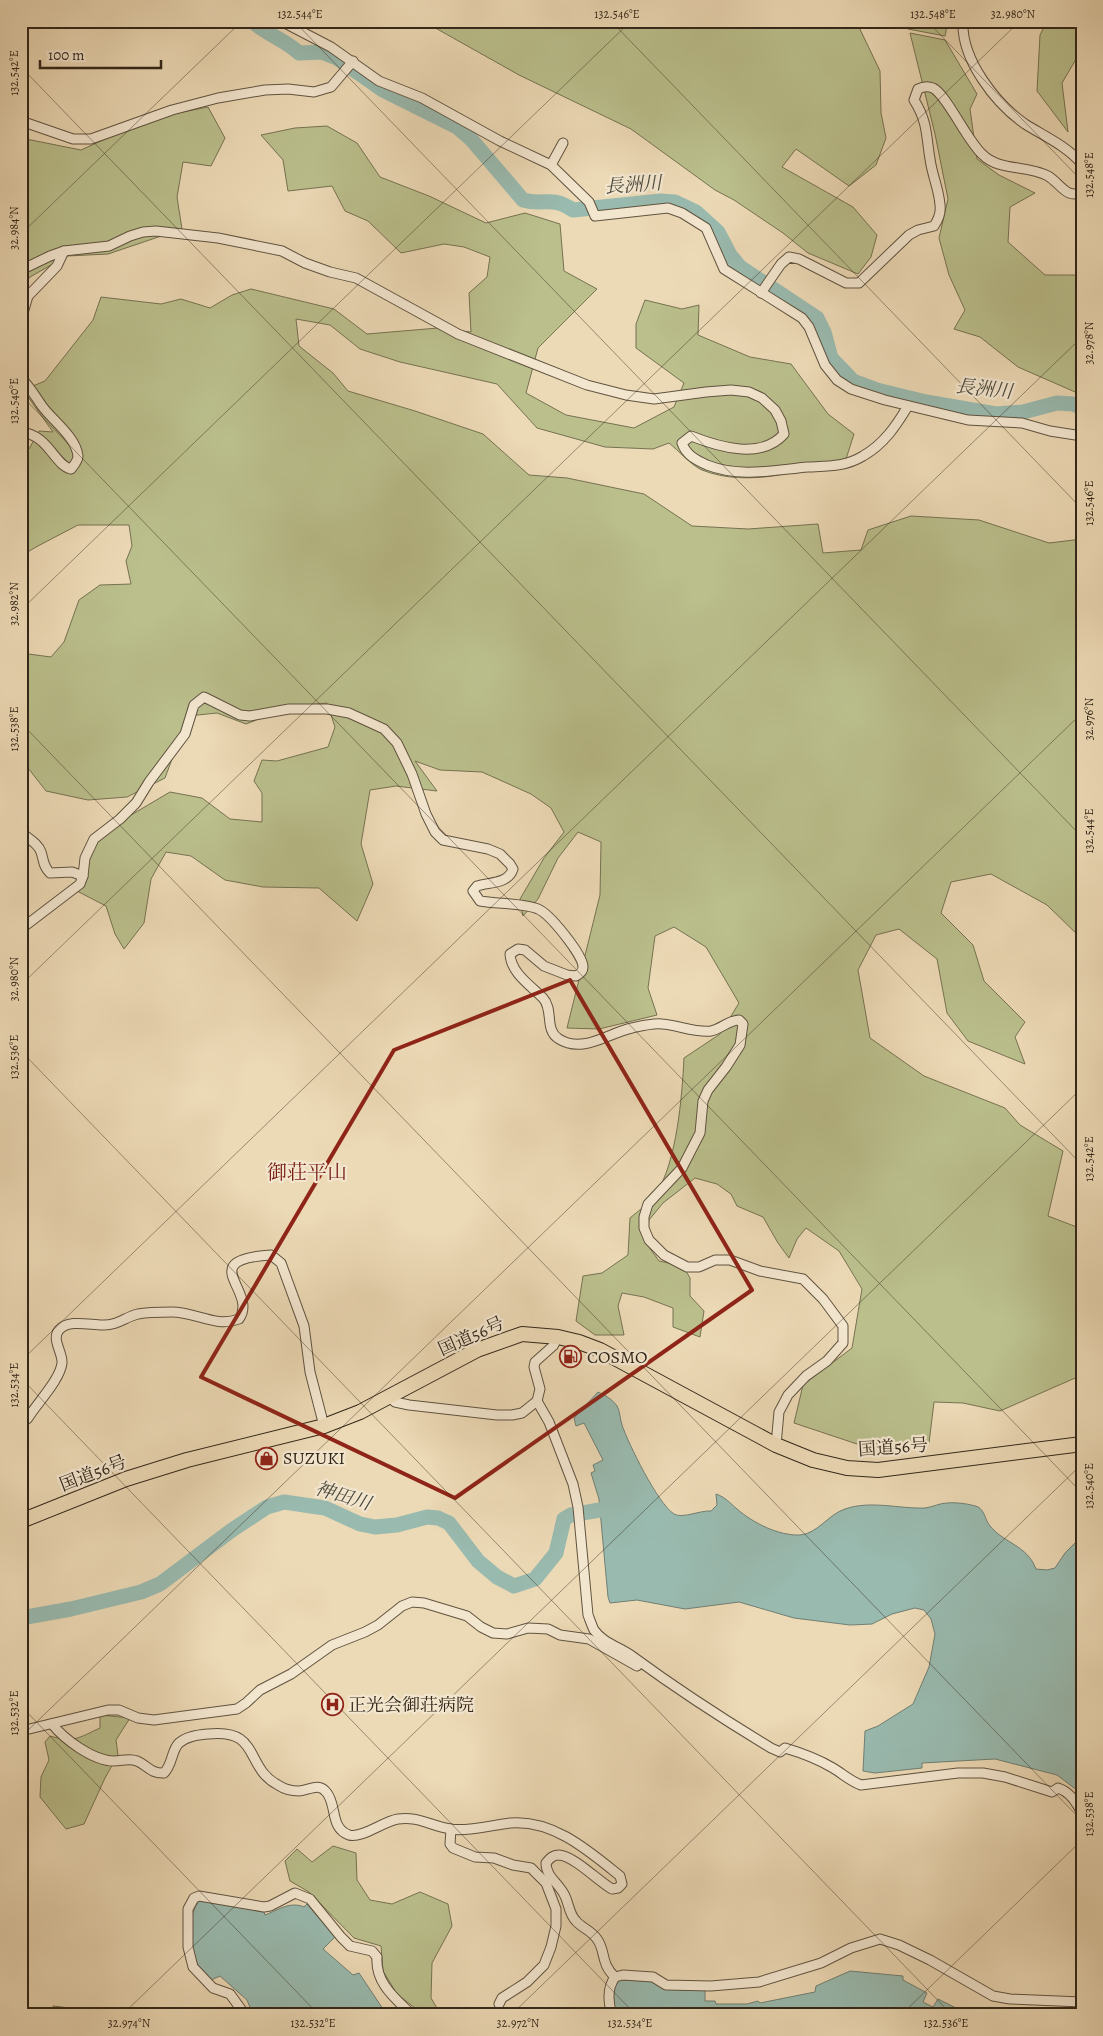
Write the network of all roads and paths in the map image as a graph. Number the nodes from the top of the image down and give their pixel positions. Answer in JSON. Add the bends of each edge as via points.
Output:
{"nodes":[{"id":1,"x":92,"y":21,"type":"edge"},
{"id":2,"x":97,"y":21,"type":"edge"},
{"id":3,"x":281,"y":21,"type":"edge"},
{"id":4,"x":963,"y":21,"type":"edge"},
{"id":5,"x":353,"y":61,"type":"junction"},
{"id":6,"x":21,"y":121,"type":"edge"},
{"id":7,"x":563,"y":143,"type":"dead end"},
{"id":8,"x":1082,"y":164,"type":"edge"},
{"id":9,"x":551,"y":165,"type":"junction"},
{"id":10,"x":1082,"y":192,"type":"edge"},
{"id":11,"x":64,"y":251,"type":"junction"},
{"id":12,"x":21,"y":270,"type":"edge"},
{"id":13,"x":761,"y":292,"type":"junction"},
{"id":14,"x":21,"y":320,"type":"edge"},
{"id":15,"x":21,"y":378,"type":"edge"},
{"id":16,"x":908,"y":406,"type":"junction"},
{"id":17,"x":21,"y":432,"type":"edge"},
{"id":18,"x":1082,"y":436,"type":"edge"},
{"id":19,"x":21,"y":832,"type":"edge"},
{"id":20,"x":83,"y":876,"type":"junction"},
{"id":21,"x":21,"y":929,"type":"edge"},
{"id":22,"x":558,"y":1337,"type":"junction"},
{"id":23,"x":389,"y":1398,"type":"junction"},
{"id":24,"x":537,"y":1400,"type":"junction"},
{"id":25,"x":21,"y":1424,"type":"edge"},
{"id":26,"x":324,"y":1426,"type":"junction"},
{"id":27,"x":776,"y":1444,"type":"junction"},
{"id":28,"x":1082,"y":1444,"type":"edge"},
{"id":29,"x":21,"y":1521,"type":"edge"},
{"id":30,"x":648,"y":1669,"type":"junction"},
{"id":31,"x":52,"y":1724,"type":"junction"},
{"id":32,"x":21,"y":1731,"type":"edge"},
{"id":33,"x":1082,"y":1813,"type":"edge"},
{"id":34,"x":451,"y":1829,"type":"junction"},
{"id":35,"x":615,"y":1977,"type":"junction"},
{"id":36,"x":1082,"y":2002,"type":"edge"},
{"id":37,"x":499,"y":2004,"type":"dead end"},
{"id":38,"x":243,"y":2015,"type":"edge"},
{"id":39,"x":412,"y":2015,"type":"edge"},
{"id":40,"x":612,"y":2015,"type":"edge"}],
"edges":[{"from":1,"to":2,"type":"street"},
{"from":3,"to":5,"type":"street"},
{"from":4,"to":8,"type":"street","via":[[966,50],[986,85],[1015,116],[1068,150]]},
{"from":5,"to":6,"type":"street","via":[[331,87],[314,92],[288,89],[218,98],[172,110],[91,139],[73,139]]},
{"from":5,"to":9,"type":"street","via":[[379,81],[422,98]]},
{"from":7,"to":9,"type":"street"},
{"from":9,"to":13,"type":"street","via":[[590,202],[595,216],[668,208],[695,220],[706,228],[724,269]]},
{"from":10,"to":13,"type":"street","via":[[1069,194],[1048,176],[983,156],[941,95],[932,88],[924,87],[918,89],[914,100],[928,135],[940,205],[934,226],[909,235],[858,283],[846,283],[800,258],[789,257],[780,264]]},
{"from":11,"to":12,"type":"street"},
{"from":11,"to":14,"type":"street","via":[[57,266],[28,296]]},
{"from":11,"to":16,"type":"street","via":[[109,246],[144,232],[156,231],[218,238],[282,251],[322,269],[356,278],[458,334],[587,384],[654,399],[749,392],[762,398],[781,421],[784,434],[777,442],[765,448],[730,448],[691,436],[682,443],[698,461],[732,472],[846,464],[863,457],[882,443]]},
{"from":13,"to":16,"type":"street","via":[[802,318],[825,365],[837,380],[851,389]]},
{"from":15,"to":17,"type":"street","via":[[76,449],[78,458],[75,465],[71,469],[66,468],[37,437]]},
{"from":16,"to":18,"type":"street","via":[[968,420],[1022,423]]},
{"from":19,"to":20,"type":"street","via":[[37,845],[43,866],[50,873],[72,872]]},
{"from":20,"to":21,"type":"street","via":[[80,884],[68,895]]},
{"from":20,"to":27,"type":"street","via":[[85,858],[94,839],[136,803],[185,734],[194,705],[204,697],[240,715],[289,709],[327,709],[349,713],[384,729],[397,743],[426,814],[442,840],[488,849],[500,854],[510,864],[513,870],[507,880],[477,886],[473,891],[475,896],[480,901],[539,909],[554,922],[581,959],[583,968],[576,976],[544,966],[525,950],[518,949],[510,954],[513,968],[547,1002],[552,1032],[558,1038],[580,1045],[629,1028],[660,1024],[704,1031],[715,1030],[734,1020],[743,1024],[740,1046],[703,1101],[700,1133],[682,1168],[648,1204],[644,1228],[649,1240],[664,1254],[687,1267],[730,1260],[760,1271],[803,1279],[843,1326],[844,1343],[788,1395],[779,1412]]},
{"from":22,"to":23,"type":"highway","name":"国道56号","via":[[522,1334],[477,1350]]},
{"from":22,"to":24,"type":"street","via":[[553,1346],[534,1362],[540,1389]]},
{"from":22,"to":27,"type":"highway","name":"国道56号","via":[[600,1350]]},
{"from":23,"to":24,"type":"street","via":[[409,1405],[497,1415],[522,1413]]},
{"from":23,"to":26,"type":"highway","name":"国道56号"},
{"from":24,"to":30,"type":"street","via":[[573,1484],[588,1615],[594,1630]]},
{"from":25,"to":26,"type":"street","via":[[60,1370],[61,1353],[56,1337],[62,1327],[112,1325],[139,1314],[173,1312],[234,1321],[243,1308],[232,1275],[236,1261],[271,1255],[282,1264],[304,1326],[310,1372]]},
{"from":26,"to":29,"type":"highway","name":"国道56号","via":[[126,1478]]},
{"from":27,"to":28,"type":"highway","name":"国道56号","via":[[813,1460],[847,1468],[878,1470]]},
{"from":30,"to":31,"type":"street","via":[[640,1668],[589,1639],[560,1635],[548,1629],[528,1628],[508,1634],[493,1632],[467,1616],[412,1602],[365,1632],[332,1645],[292,1674],[260,1690],[237,1709],[154,1720],[108,1710]]},
{"from":30,"to":33,"type":"street","via":[[771,1748],[780,1752],[785,1748],[809,1756],[850,1782],[861,1785],[983,1773],[1044,1791],[1052,1792],[1058,1788],[1066,1791]]},
{"from":31,"to":32,"type":"street"},
{"from":31,"to":34,"type":"street","via":[[92,1756],[101,1760],[138,1761],[157,1774],[170,1767],[178,1744],[187,1739],[195,1735],[232,1734],[248,1746],[264,1773],[275,1784],[287,1790],[300,1791],[314,1786],[323,1789],[328,1794],[336,1824],[350,1836],[360,1835],[395,1819],[410,1817]]},
{"from":34,"to":35,"type":"street","via":[[528,1822],[540,1825],[577,1844],[620,1876],[622,1884],[612,1889],[571,1859],[559,1855],[546,1862],[549,1875],[565,1896],[570,1912],[576,1922],[598,1939],[603,1958]]},
{"from":34,"to":37,"type":"street","via":[[452,1848],[475,1857],[494,1858],[531,1868],[546,1883],[556,1910],[556,1926],[544,1965],[528,1982],[502,1998]]},
{"from":35,"to":36,"type":"street","via":[[653,1977],[666,1985],[759,1982],[820,1964],[851,1948],[880,1939],[930,1960],[993,1996]]},
{"from":35,"to":40,"type":"street","via":[[609,2002]]},
{"from":38,"to":39,"type":"street","via":[[230,1994],[213,1988],[193,1967],[188,1947],[188,1909],[194,1898],[199,1896],[264,1907],[295,1893],[310,1899],[350,1946],[372,1951],[377,1957],[376,1967],[386,1988]]}]}
